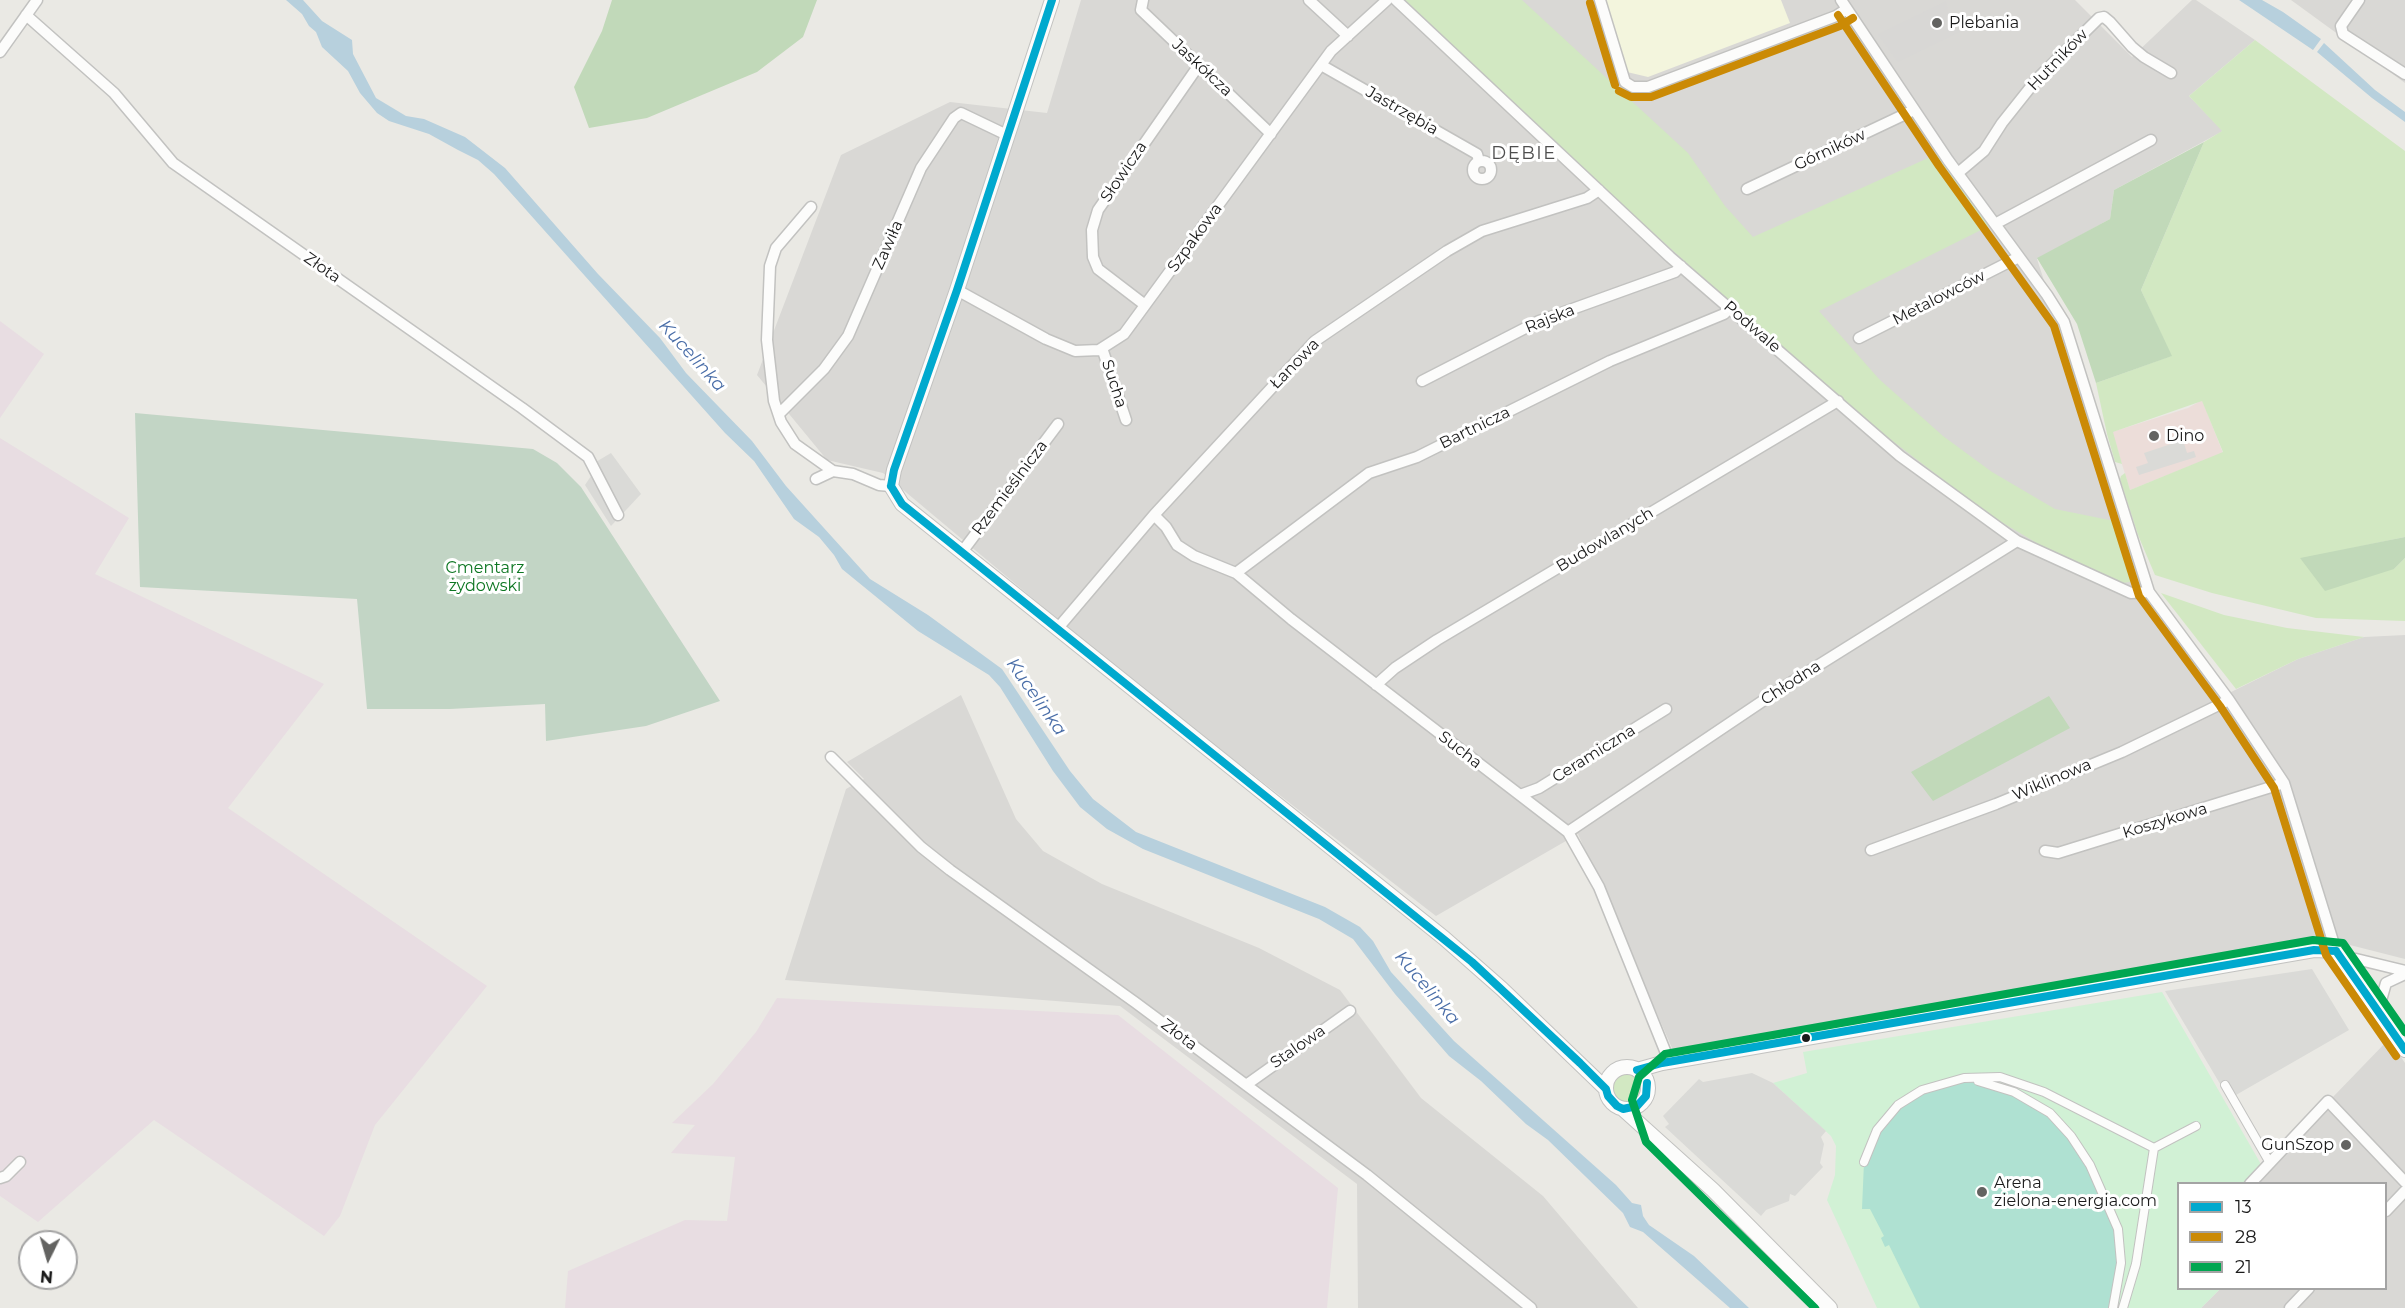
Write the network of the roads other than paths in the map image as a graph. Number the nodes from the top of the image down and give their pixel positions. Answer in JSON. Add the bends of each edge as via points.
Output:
{"nodes":[{"id":1,"x":37,"y":0,"type":"edge"},
{"id":2,"x":1052,"y":0,"type":"edge"},
{"id":3,"x":1143,"y":0,"type":"edge"},
{"id":4,"x":1309,"y":0,"type":"edge"},
{"id":5,"x":1387,"y":0,"type":"edge"},
{"id":6,"x":1396,"y":0,"type":"edge"},
{"id":7,"x":1600,"y":0,"type":"edge"},
{"id":8,"x":2359,"y":0,"type":"edge"},
{"id":9,"x":1844,"y":4,"type":"edge"},
{"id":10,"x":27,"y":15,"type":"junction"},
{"id":11,"x":1348,"y":36,"type":"junction"},
{"id":12,"x":0,"y":52,"type":"edge"},
{"id":13,"x":1199,"y":65,"type":"junction"},
{"id":14,"x":1321,"y":65,"type":"junction"},
{"id":15,"x":2171,"y":73,"type":"dead end"},
{"id":16,"x":2405,"y":74,"type":"edge"},
{"id":17,"x":1914,"y":110,"type":"junction"},
{"id":18,"x":1271,"y":134,"type":"junction"},
{"id":19,"x":1007,"y":135,"type":"junction"},
{"id":20,"x":2151,"y":140,"type":"dead end"},
{"id":21,"x":1479,"y":161,"type":"dead end"},
{"id":22,"x":1958,"y":173,"type":"junction"},
{"id":23,"x":1747,"y":189,"type":"dead end"},
{"id":24,"x":1599,"y":190,"type":"junction"},
{"id":25,"x":811,"y":207,"type":"dead end"},
{"id":26,"x":1995,"y":224,"type":"junction"},
{"id":27,"x":2019,"y":257,"type":"junction"},
{"id":28,"x":1681,"y":266,"type":"junction"},
{"id":29,"x":957,"y":290,"type":"junction"},
{"id":30,"x":1145,"y":306,"type":"junction"},
{"id":31,"x":1730,"y":308,"type":"junction"},
{"id":32,"x":1859,"y":338,"type":"dead end"},
{"id":33,"x":1102,"y":348,"type":"junction"},
{"id":34,"x":1422,"y":381,"type":"dead end"},
{"id":35,"x":1838,"y":401,"type":"junction"},
{"id":36,"x":780,"y":413,"type":"junction"},
{"id":37,"x":1126,"y":420,"type":"dead end"},
{"id":38,"x":1058,"y":424,"type":"dead end"},
{"id":39,"x":833,"y":471,"type":"junction"},
{"id":40,"x":816,"y":479,"type":"dead end"},
{"id":41,"x":891,"y":486,"type":"junction"},
{"id":42,"x":618,"y":515,"type":"dead end"},
{"id":43,"x":1154,"y":515,"type":"junction"},
{"id":44,"x":2017,"y":541,"type":"junction"},
{"id":45,"x":962,"y":552,"type":"junction"},
{"id":46,"x":1236,"y":573,"type":"junction"},
{"id":47,"x":2149,"y":592,"type":"junction"},
{"id":48,"x":1058,"y":628,"type":"junction"},
{"id":49,"x":1376,"y":685,"type":"junction"},
{"id":50,"x":2229,"y":700,"type":"junction"},
{"id":51,"x":1666,"y":709,"type":"dead end"},
{"id":52,"x":831,"y":757,"type":"dead end"},
{"id":53,"x":2284,"y":783,"type":"junction"},
{"id":54,"x":1520,"y":795,"type":"junction"},
{"id":55,"x":1568,"y":832,"type":"junction"},
{"id":56,"x":1871,"y":850,"type":"dead end"},
{"id":57,"x":2044,"y":851,"type":"dead end"},
{"id":58,"x":2339,"y":955,"type":"junction"},
{"id":59,"x":2405,"y":972,"type":"edge"},
{"id":60,"x":1350,"y":1011,"type":"dead end"},
{"id":61,"x":2378,"y":1011,"type":"junction"},
{"id":62,"x":2405,"y":1050,"type":"edge"},
{"id":63,"x":1580,"y":1063,"type":"junction"},
{"id":64,"x":1670,"y":1063,"type":"junction"},
{"id":65,"x":1637,"y":1070,"type":"junction"},
{"id":66,"x":1614,"y":1071,"type":"junction"},
{"id":67,"x":1964,"y":1078,"type":"junction"},
{"id":68,"x":1647,"y":1083,"type":"junction"},
{"id":69,"x":1246,"y":1084,"type":"junction"},
{"id":70,"x":2225,"y":1085,"type":"dead end"},
{"id":71,"x":1606,"y":1089,"type":"junction"},
{"id":72,"x":1642,"y":1102,"type":"junction"},
{"id":73,"x":1623,"y":1108,"type":"junction"},
{"id":74,"x":2196,"y":1126,"type":"dead end"},
{"id":75,"x":1655,"y":1136,"type":"junction"},
{"id":76,"x":2154,"y":1148,"type":"junction"},
{"id":77,"x":20,"y":1161,"type":"dead end"},
{"id":78,"x":1864,"y":1162,"type":"dead end"},
{"id":79,"x":2270,"y":1163,"type":"junction"},
{"id":80,"x":0,"y":1178,"type":"edge"},
{"id":81,"x":2252,"y":1182,"type":"edge"},
{"id":82,"x":2405,"y":1182,"type":"edge"},
{"id":83,"x":2405,"y":1191,"type":"edge"},
{"id":84,"x":2387,"y":1209,"type":"edge"},
{"id":85,"x":2307,"y":1290,"type":"edge"},
{"id":86,"x":1531,"y":1308,"type":"edge"},
{"id":87,"x":1830,"y":1308,"type":"edge"},
{"id":88,"x":2114,"y":1308,"type":"edge"},
{"id":89,"x":2123,"y":1308,"type":"edge"},
{"id":90,"x":2290,"y":1308,"type":"edge"}],
"edges":[{"from":1,"to":10,"type":"street"},
{"from":2,"to":19,"type":"street"},
{"from":3,"to":13,"type":"street","name":"Jaskółcza","via":[[1140,10]]},
{"from":4,"to":11,"type":"street"},
{"from":5,"to":11,"type":"street","name":"Szpakowa"},
{"from":6,"to":24,"type":"street","name":"Podwale"},
{"from":7,"to":9,"type":"street","via":[[1625,82],[1633,87],[1648,87],[1836,16]]},
{"from":8,"to":16,"type":"street","via":[[2341,26],[2343,34]]},
{"from":9,"to":17,"type":"street"},
{"from":10,"to":12,"type":"street"},
{"from":10,"to":42,"type":"street","name":"Złota","via":[[114,93],[173,163],[588,458]]},
{"from":11,"to":14,"type":"street","name":"Szpakowa"},
{"from":13,"to":18,"type":"street","name":"Jaskółcza"},
{"from":13,"to":30,"type":"street","name":"Słowicza","via":[[1098,210],[1092,230],[1093,257],[1098,269]]},
{"from":14,"to":18,"type":"street","name":"Szpakowa"},
{"from":14,"to":21,"type":"street","name":"Jastrzębia","via":[[1477,154]]},
{"from":15,"to":22,"type":"street","name":"Hutników","via":[[2132,48],[2104,17],[2099,18],[2037,79],[1984,151]]},
{"from":17,"to":22,"type":"street"},
{"from":17,"to":23,"type":"street","name":"Górników"},
{"from":18,"to":30,"type":"street","name":"Szpakowa"},
{"from":19,"to":29,"type":"street"},
{"from":19,"to":36,"type":"street","name":"Zawiła","via":[[961,113],[954,118],[921,168],[848,336],[824,369]]},
{"from":20,"to":26,"type":"street"},
{"from":22,"to":26,"type":"street"},
{"from":24,"to":28,"type":"street","name":"Podwale"},
{"from":24,"to":43,"type":"street","name":"Łanowa","via":[[1587,198],[1482,231],[1314,341]]},
{"from":25,"to":36,"type":"street","via":[[776,248],[770,266],[767,340],[774,400]]},
{"from":26,"to":27,"type":"street"},
{"from":27,"to":32,"type":"street","name":"Metalowców"},
{"from":27,"to":47,"type":"street","via":[[2064,322]]},
{"from":28,"to":31,"type":"street","name":"Podwale"},
{"from":28,"to":34,"type":"street","name":"Rajska","via":[[1675,272],[1539,321]]},
{"from":29,"to":33,"type":"street","via":[[1075,351]]},
{"from":29,"to":41,"type":"street"},
{"from":30,"to":33,"type":"street","name":"Szpakowa","via":[[1124,334]]},
{"from":31,"to":35,"type":"street","name":"Podwale"},
{"from":31,"to":46,"type":"street","name":"Bartnicza","via":[[1724,314],[1610,361],[1417,457],[1369,472]]},
{"from":33,"to":37,"type":"street","name":"Sucha"},
{"from":35,"to":44,"type":"street","name":"Podwale","via":[[1900,456]]},
{"from":35,"to":49,"type":"street","name":"Budowlanych","via":[[1437,640]]},
{"from":36,"to":39,"type":"street","via":[[781,422],[795,444]]},
{"from":38,"to":45,"type":"street","name":"Rzemieślnicza"},
{"from":39,"to":40,"type":"street"},
{"from":39,"to":41,"type":"street"},
{"from":41,"to":45,"type":"street","via":[[902,504]]},
{"from":43,"to":46,"type":"street","name":"Sucha","via":[[1177,545]]},
{"from":43,"to":48,"type":"street","name":"Łanowa"},
{"from":44,"to":47,"type":"street","name":"Podwale","via":[[2131,593]]},
{"from":44,"to":55,"type":"street","name":"Chłodna","via":[[1782,688]]},
{"from":45,"to":48,"type":"street"},
{"from":46,"to":49,"type":"street","name":"Sucha"},
{"from":47,"to":50,"type":"street"},
{"from":48,"to":63,"type":"street","via":[[1444,938]]},
{"from":49,"to":54,"type":"street","name":"Sucha"},
{"from":50,"to":53,"type":"street"},
{"from":50,"to":56,"type":"street","name":"Wiklinowa","via":[[2122,752]]},
{"from":51,"to":54,"type":"street","name":"Ceramiczna","via":[[1539,788]]},
{"from":52,"to":69,"type":"street","name":"Złota","via":[[921,847]]},
{"from":53,"to":57,"type":"street","name":"Koszykowa","via":[[2058,853]]},
{"from":53,"to":58,"type":"street"},
{"from":54,"to":55,"type":"street","name":"Sucha"},
{"from":55,"to":64,"type":"street","name":"Sucha","via":[[1599,887]]},
{"from":58,"to":59,"type":"street"},
{"from":58,"to":61,"type":"street"},
{"from":58,"to":64,"type":"street","via":[[2314,950]]},
{"from":59,"to":61,"type":"street","via":[[2386,983]]},
{"from":60,"to":69,"type":"street","name":"Stalowa"},
{"from":61,"to":62,"type":"street"},
{"from":63,"to":66,"type":"street"},
{"from":63,"to":71,"type":"street"},
{"from":64,"to":65,"type":"street"},
{"from":64,"to":68,"type":"street"},
{"from":65,"to":66,"type":"street","via":[[1627,1067]]},
{"from":65,"to":68,"type":"street"},
{"from":66,"to":71,"type":"street"},
{"from":67,"to":76,"type":"street","via":[[2000,1077],[2044,1092]]},
{"from":67,"to":78,"type":"street","via":[[1922,1090],[1898,1105],[1877,1130]]},
{"from":67,"to":88,"type":"street","via":[[1994,1084],[2032,1102],[2050,1113],[2078,1145],[2102,1188],[2118,1229],[2121,1263]]},
{"from":68,"to":72,"type":"street"},
{"from":69,"to":86,"type":"street","name":"Złota","via":[[1367,1175]]},
{"from":70,"to":79,"type":"street"},
{"from":71,"to":73,"type":"street","via":[[1611,1102]]},
{"from":72,"to":73,"type":"street"},
{"from":72,"to":75,"type":"street"},
{"from":73,"to":75,"type":"street"},
{"from":74,"to":76,"type":"street"},
{"from":75,"to":87,"type":"street"},
{"from":76,"to":89,"type":"street","via":[[2136,1264]]},
{"from":77,"to":80,"type":"street"},
{"from":79,"to":81,"type":"street"},
{"from":79,"to":82,"type":"street","via":[[2328,1101]]},
{"from":83,"to":84,"type":"street"},
{"from":85,"to":90,"type":"street"}]}
